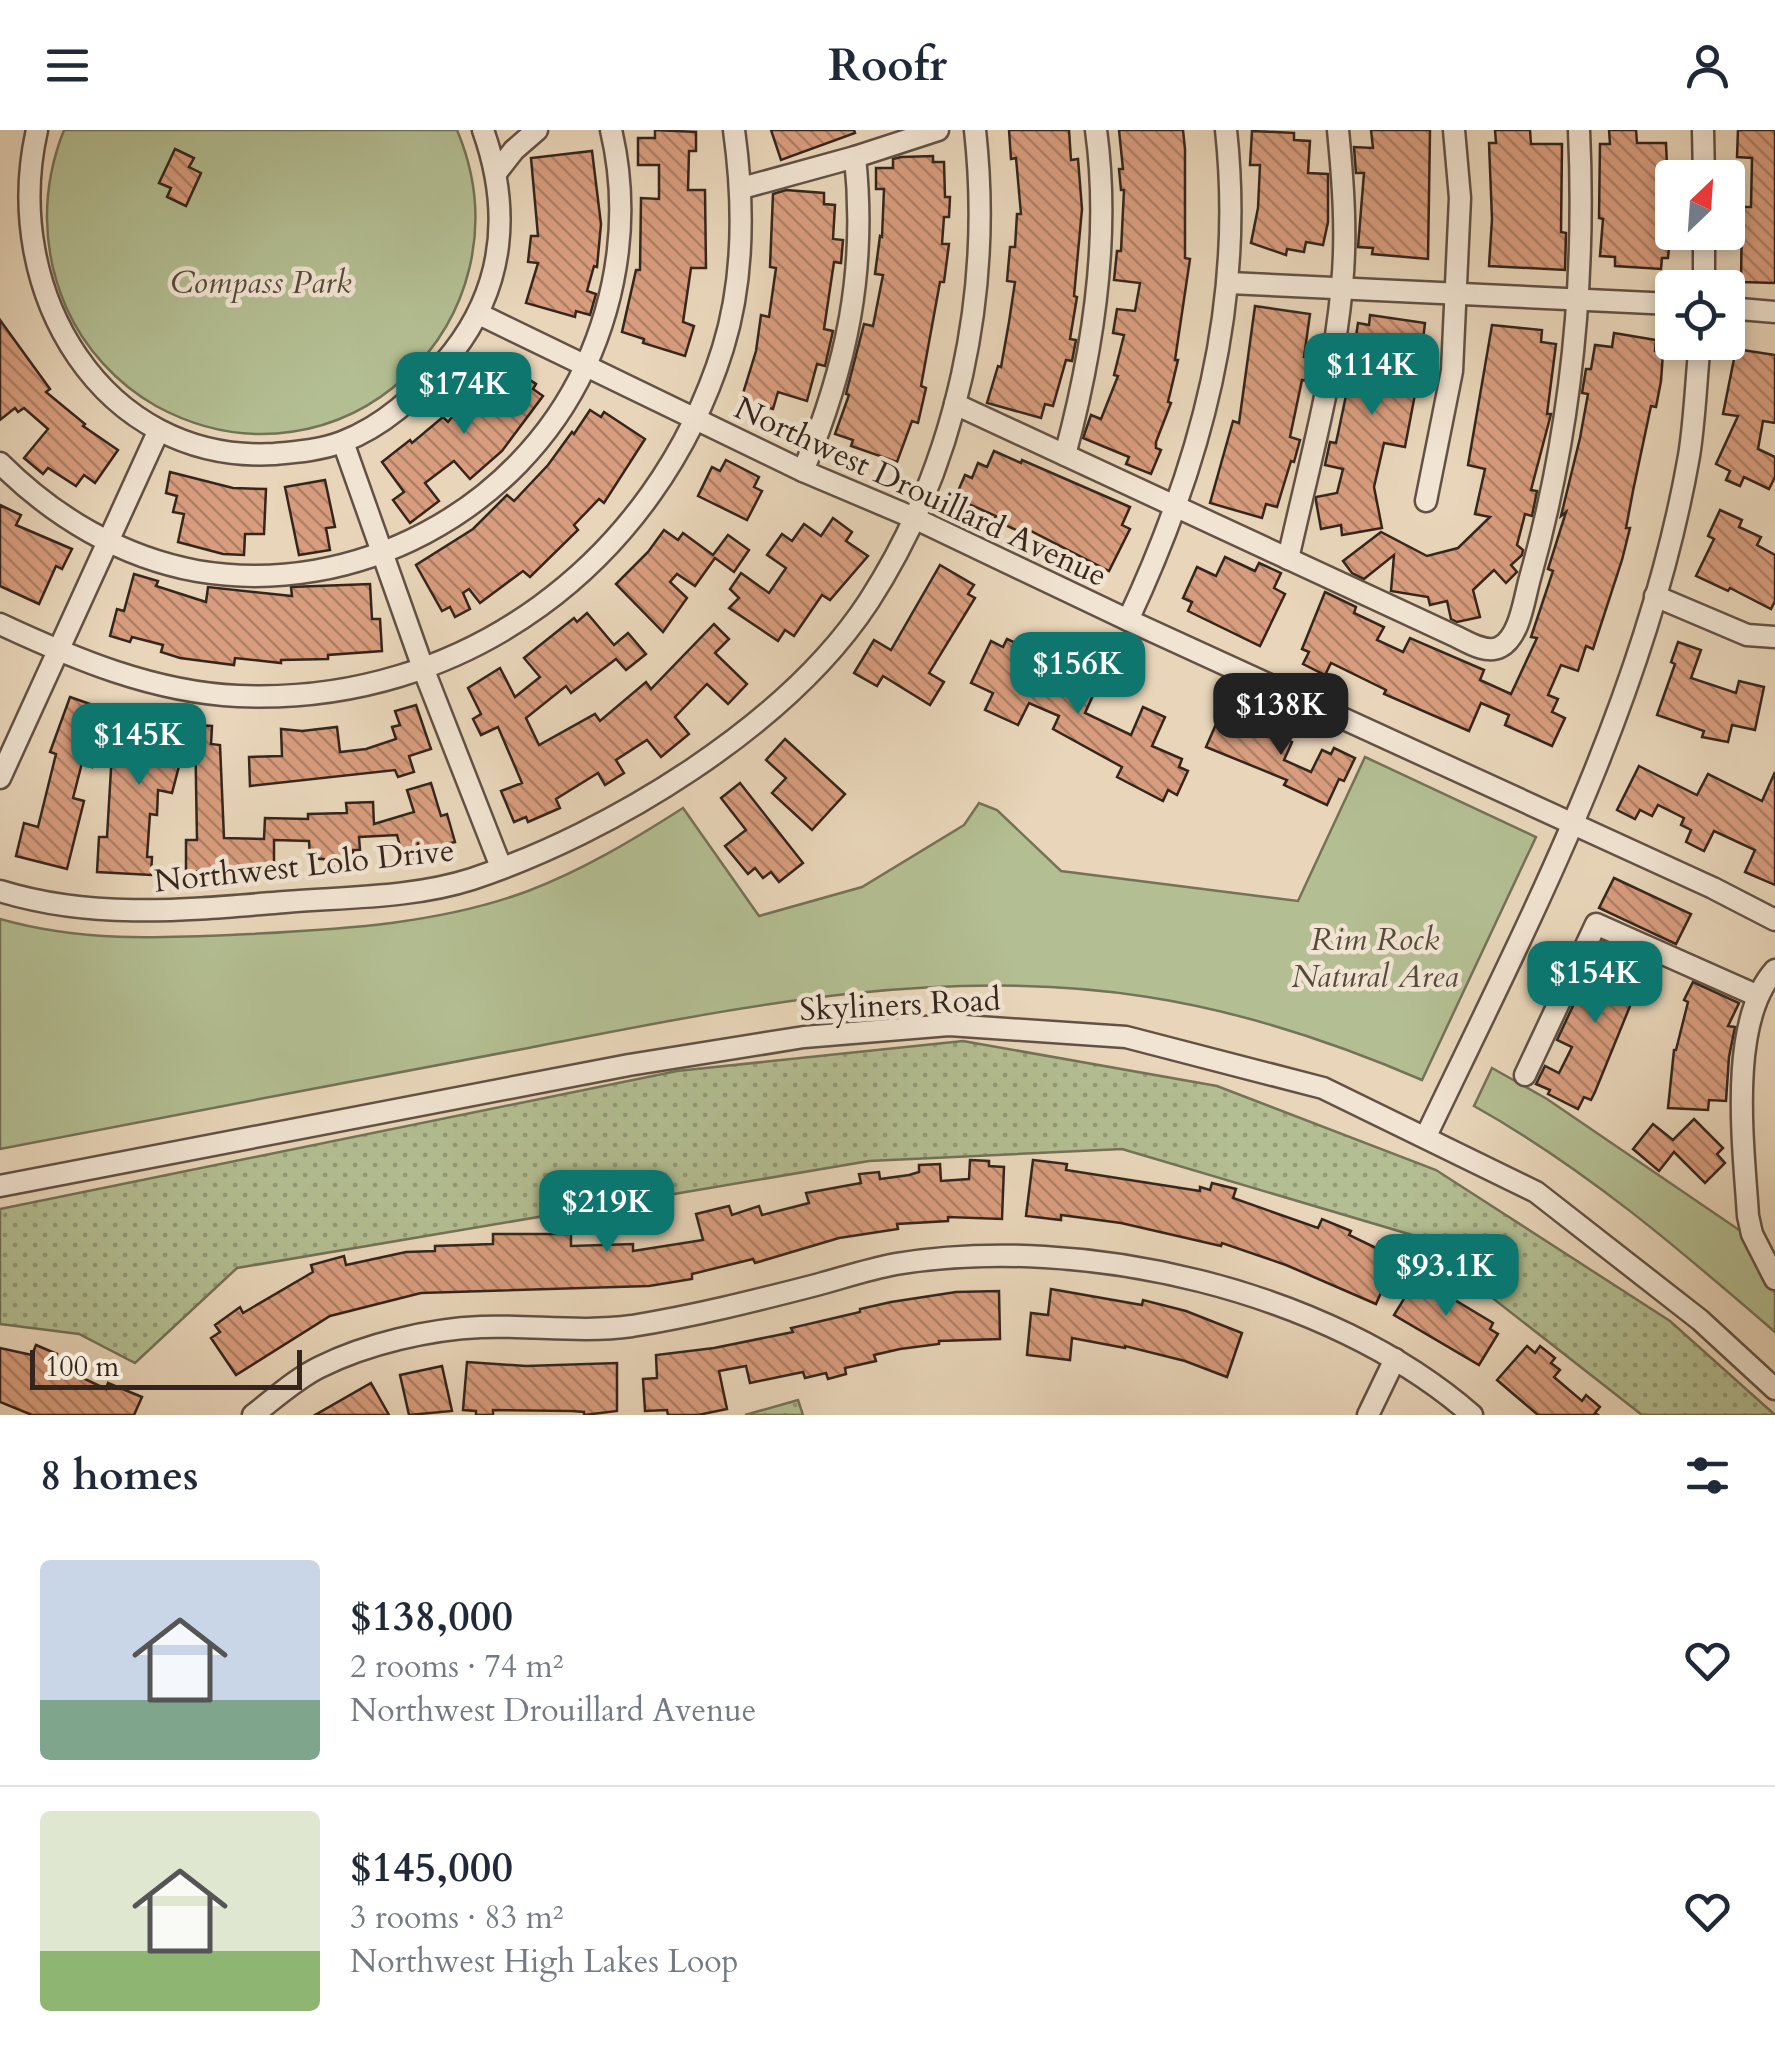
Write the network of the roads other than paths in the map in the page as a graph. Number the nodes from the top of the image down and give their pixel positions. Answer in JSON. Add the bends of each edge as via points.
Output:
{"nodes":[{"id":1,"x":483,"y":130,"type":"edge"},
{"id":2,"x":538,"y":130,"type":"edge"},
{"id":3,"x":611,"y":130,"type":"edge"},
{"id":4,"x":734,"y":130,"type":"edge"},
{"id":5,"x":938,"y":130,"type":"edge"},
{"id":6,"x":975,"y":130,"type":"edge"},
{"id":7,"x":1096,"y":130,"type":"edge"},
{"id":8,"x":1226,"y":130,"type":"edge"},
{"id":9,"x":1338,"y":130,"type":"edge"},
{"id":10,"x":1454,"y":130,"type":"edge"},
{"id":11,"x":1579,"y":130,"type":"edge"},
{"id":12,"x":1703,"y":130,"type":"edge"},
{"id":13,"x":34,"y":132,"type":"edge"},
{"id":14,"x":855,"y":157,"type":"junction"},
{"id":15,"x":1704,"y":160,"type":"edge"},
{"id":16,"x":496,"y":173,"type":"junction"},
{"id":17,"x":742,"y":188,"type":"junction"},
{"id":18,"x":1229,"y":283,"type":"junction"},
{"id":19,"x":1342,"y":290,"type":"junction"},
{"id":20,"x":1457,"y":296,"type":"junction"},
{"id":21,"x":1578,"y":302,"type":"junction"},
{"id":22,"x":1655,"y":304,"type":"edge"},
{"id":23,"x":1745,"y":309,"type":"edge"},
{"id":24,"x":1775,"y":312,"type":"edge"},
{"id":25,"x":479,"y":314,"type":"junction"},
{"id":26,"x":1698,"y":360,"type":"edge"},
{"id":27,"x":585,"y":366,"type":"junction"},
{"id":28,"x":954,"y":404,"type":"junction"},
{"id":29,"x":695,"y":420,"type":"junction"},
{"id":30,"x":158,"y":432,"type":"junction"},
{"id":31,"x":343,"y":442,"type":"junction"},
{"id":32,"x":1065,"y":455,"type":"junction"},
{"id":33,"x":0,"y":463,"type":"edge"},
{"id":34,"x":802,"y":471,"type":"junction"},
{"id":35,"x":1426,"y":500,"type":"dead end"},
{"id":36,"x":1174,"y":508,"type":"junction"},
{"id":37,"x":914,"y":518,"type":"junction"},
{"id":38,"x":108,"y":541,"type":"junction"},
{"id":39,"x":383,"y":552,"type":"junction"},
{"id":40,"x":1288,"y":559,"type":"junction"},
{"id":41,"x":1655,"y":596,"type":"junction"},
{"id":42,"x":1128,"y":620,"type":"junction"},
{"id":43,"x":0,"y":624,"type":"edge"},
{"id":44,"x":1775,"y":638,"type":"edge"},
{"id":45,"x":57,"y":651,"type":"junction"},
{"id":46,"x":423,"y":668,"type":"junction"},
{"id":47,"x":3,"y":765,"type":"edge"},
{"id":48,"x":1572,"y":824,"type":"junction"},
{"id":49,"x":501,"y":867,"type":"junction"},
{"id":50,"x":0,"y":891,"type":"edge"},
{"id":51,"x":1773,"y":915,"type":"edge"},
{"id":52,"x":1775,"y":970,"type":"edge"},
{"id":53,"x":1758,"y":996,"type":"junction"},
{"id":54,"x":1524,"y":1076,"type":"dead end"},
{"id":55,"x":1426,"y":1136,"type":"junction"},
{"id":56,"x":0,"y":1186,"type":"edge"},
{"id":57,"x":1775,"y":1279,"type":"edge"},
{"id":58,"x":1395,"y":1360,"type":"junction"},
{"id":59,"x":1775,"y":1389,"type":"edge"},
{"id":60,"x":253,"y":1415,"type":"edge"},
{"id":61,"x":1368,"y":1415,"type":"edge"},
{"id":62,"x":1472,"y":1415,"type":"edge"}],
"edges":[{"from":1,"to":16,"type":"street"},
{"from":2,"to":16,"type":"street"},
{"from":3,"to":27,"type":"street","via":[[619,240],[609,305]]},
{"from":4,"to":17,"type":"street"},
{"from":5,"to":14,"type":"street"},
{"from":6,"to":28,"type":"street","name":"Northwest Lolo Drive","via":[[977,283]]},
{"from":7,"to":32,"type":"street","via":[[1100,256],[1085,380]]},
{"from":8,"to":18,"type":"street","via":[[1233,190]]},
{"from":9,"to":19,"type":"street"},
{"from":10,"to":20,"type":"street"},
{"from":11,"to":21,"type":"street"},
{"from":12,"to":15,"type":"street"},
{"from":13,"to":30,"type":"street","via":[[19,229],[37,312],[70,365],[116,408]]},
{"from":14,"to":17,"type":"street"},
{"from":14,"to":34,"type":"street","via":[[861,212],[852,316],[824,422]]},
{"from":16,"to":25,"type":"street","via":[[499,252]]},
{"from":17,"to":29,"type":"street","via":[[735,292],[724,346]]},
{"from":18,"to":19,"type":"street"},
{"from":18,"to":36,"type":"street","via":[[1220,351]]},
{"from":19,"to":20,"type":"street"},
{"from":19,"to":40,"type":"street"},
{"from":20,"to":21,"type":"street"},
{"from":20,"to":35,"type":"street","via":[[1452,371]]},
{"from":21,"to":22,"type":"street"},
{"from":21,"to":40,"type":"street","via":[[1558,462],[1516,626],[1504,646],[1482,648]]},
{"from":23,"to":24,"type":"street"},
{"from":25,"to":27,"type":"street","name":"Northwest Drouillard Avenue"},
{"from":25,"to":31,"type":"street","via":[[412,398]]},
{"from":26,"to":41,"type":"street","via":[[1689,456]]},
{"from":27,"to":29,"type":"street","name":"Northwest Drouillard Avenue"},
{"from":27,"to":39,"type":"street","via":[[559,415],[510,473],[446,523]]},
{"from":28,"to":32,"type":"street"},
{"from":28,"to":37,"type":"street","name":"Northwest Lolo Drive"},
{"from":29,"to":34,"type":"street","name":"Northwest Drouillard Avenue"},
{"from":29,"to":46,"type":"street","via":[[648,501],[594,562],[512,623]]},
{"from":30,"to":31,"type":"street","via":[[259,454]]},
{"from":30,"to":38,"type":"street"},
{"from":31,"to":39,"type":"street"},
{"from":32,"to":36,"type":"street"},
{"from":33,"to":38,"type":"street","via":[[46,504]]},
{"from":34,"to":37,"type":"street","name":"Northwest Drouillard Avenue"},
{"from":36,"to":40,"type":"street"},
{"from":36,"to":42,"type":"street"},
{"from":37,"to":42,"type":"street","name":"Northwest Drouillard Avenue"},
{"from":37,"to":49,"type":"street","name":"Northwest Lolo Drive","via":[[869,601],[790,694],[646,797]]},
{"from":38,"to":39,"type":"street","via":[[161,562],[236,574],[296,573]]},
{"from":38,"to":45,"type":"street"},
{"from":39,"to":46,"type":"street"},
{"from":41,"to":44,"type":"street","via":[[1747,635]]},
{"from":41,"to":48,"type":"street"},
{"from":42,"to":48,"type":"street","name":"Northwest Drouillard Avenue"},
{"from":43,"to":45,"type":"street"},
{"from":45,"to":46,"type":"street","via":[[151,682],[234,696],[316,693]]},
{"from":45,"to":47,"type":"street"},
{"from":46,"to":49,"type":"street"},
{"from":48,"to":51,"type":"street","name":"Northwest Drouillard Avenue"},
{"from":48,"to":55,"type":"street"},
{"from":49,"to":50,"type":"street","name":"Northwest Lolo Drive","via":[[431,888],[136,912],[52,905]]},
{"from":52,"to":53,"type":"street"},
{"from":53,"to":54,"type":"street","via":[[1596,924]]},
{"from":53,"to":57,"type":"street","via":[[1741,1084],[1744,1164],[1752,1234]]},
{"from":55,"to":56,"type":"street","name":"Skyliners Road","via":[[1324,1088],[1196,1053],[1126,1037],[949,1025],[714,1050]]},
{"from":55,"to":59,"type":"street","name":"Skyliners Road","via":[[1536,1192],[1700,1320]]},
{"from":58,"to":60,"type":"street","via":[[1316,1318],[1232,1288],[1098,1262],[988,1256],[896,1264],[695,1316],[600,1330],[480,1327],[405,1337],[319,1367]]},
{"from":58,"to":61,"type":"street"},
{"from":58,"to":62,"type":"street"}]}
